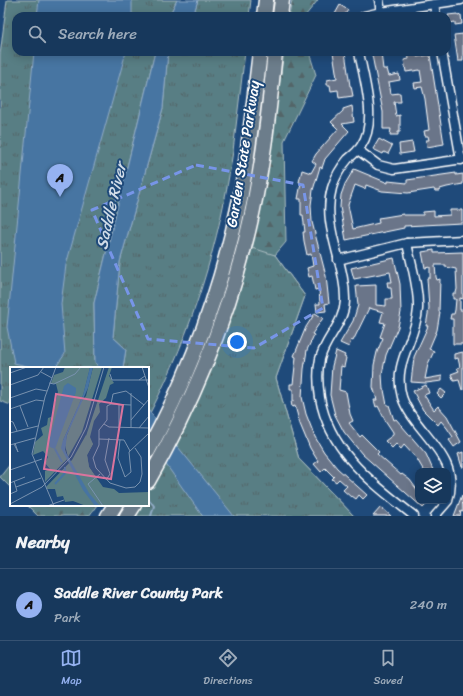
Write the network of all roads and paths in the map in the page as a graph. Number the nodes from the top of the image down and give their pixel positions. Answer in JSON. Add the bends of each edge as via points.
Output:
{"nodes":[{"id":1,"x":266,"y":0,"type":"edge"},
{"id":2,"x":282,"y":0,"type":"edge"},
{"id":3,"x":379,"y":0,"type":"edge"},
{"id":4,"x":461,"y":0,"type":"edge"},
{"id":5,"x":434,"y":4,"type":"junction"},
{"id":6,"x":264,"y":12,"type":"edge"},
{"id":7,"x":280,"y":12,"type":"edge"},
{"id":8,"x":381,"y":12,"type":"joint"},
{"id":9,"x":435,"y":12,"type":"edge"},
{"id":10,"x":259,"y":56,"type":"edge"},
{"id":11,"x":275,"y":56,"type":"edge"},
{"id":12,"x":360,"y":56,"type":"edge"},
{"id":13,"x":443,"y":56,"type":"edge"},
{"id":14,"x":358,"y":150,"type":"junction"},
{"id":15,"x":462,"y":159,"type":"edge"},
{"id":16,"x":463,"y":240,"type":"edge"},
{"id":17,"x":407,"y":243,"type":"junction"},
{"id":18,"x":338,"y":260,"type":"junction"},
{"id":19,"x":149,"y":449,"type":"edge"},
{"id":20,"x":447,"y":468,"type":"edge"},
{"id":21,"x":149,"y":480,"type":"edge"},
{"id":22,"x":445,"y":504,"type":"edge"},
{"id":23,"x":114,"y":506,"type":"edge"},
{"id":24,"x":133,"y":506,"type":"edge"},
{"id":25,"x":108,"y":516,"type":"edge"},
{"id":26,"x":127,"y":516,"type":"edge"},
{"id":27,"x":414,"y":516,"type":"edge"},
{"id":28,"x":435,"y":516,"type":"edge"}],
"edges":[{"from":1,"to":6,"type":"highway"},
{"from":2,"to":7,"type":"highway"},
{"from":3,"to":8,"type":"street"},
{"from":4,"to":5,"type":"street"},
{"from":5,"to":8,"type":"street"},
{"from":5,"to":9,"type":"street"},
{"from":10,"to":19,"type":"highway","name":"Garden State Parkway","via":[[245,166],[232,233],[203,330],[170,410]]},
{"from":11,"to":21,"type":"highway","name":"Garden State Parkway","via":[[260,173],[243,253],[216,338],[179,423]]},
{"from":12,"to":14,"type":"street","via":[[370,123],[366,139]]},
{"from":13,"to":15,"type":"street"},
{"from":14,"to":15,"type":"street","via":[[378,166],[394,169]]},
{"from":14,"to":18,"type":"street","via":[[341,168],[330,200],[330,221]]},
{"from":16,"to":17,"type":"street"},
{"from":17,"to":18,"type":"street"},
{"from":17,"to":20,"type":"street","via":[[418,309],[402,356],[400,385],[410,415],[445,459]]},
{"from":18,"to":27,"type":"street","via":[[344,294],[343,311],[318,366],[319,390],[325,419],[348,459]]},
{"from":22,"to":28,"type":"street"},
{"from":23,"to":25,"type":"highway"},
{"from":24,"to":26,"type":"highway"}]}
